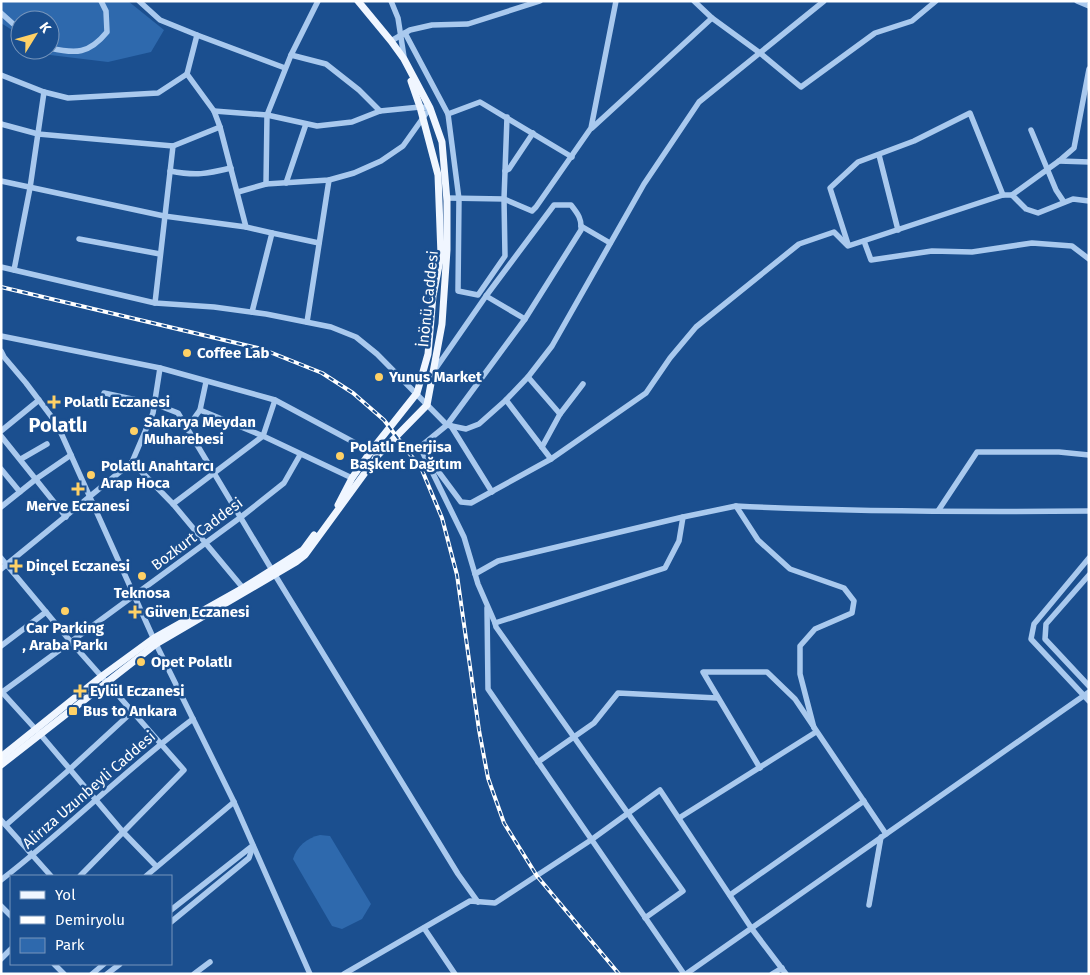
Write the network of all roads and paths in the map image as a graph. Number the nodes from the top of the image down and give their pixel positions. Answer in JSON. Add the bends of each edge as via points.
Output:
{"nodes":[{"id":1,"x":101,"y":1,"type":"edge"},
{"id":2,"x":139,"y":1,"type":"edge"},
{"id":3,"x":318,"y":1,"type":"edge"},
{"id":4,"x":358,"y":1,"type":"edge"},
{"id":5,"x":391,"y":1,"type":"edge"},
{"id":6,"x":540,"y":1,"type":"edge"},
{"id":7,"x":616,"y":1,"type":"edge"},
{"id":8,"x":694,"y":1,"type":"edge"},
{"id":9,"x":824,"y":1,"type":"edge"},
{"id":10,"x":936,"y":1,"type":"edge"},
{"id":11,"x":1077,"y":1,"type":"edge"},
{"id":12,"x":1089,"y":6,"type":"edge"},
{"id":13,"x":712,"y":18,"type":"junction"},
{"id":14,"x":402,"y":34,"type":"junction"},
{"id":15,"x":197,"y":35,"type":"junction"},
{"id":16,"x":391,"y":40,"type":"junction"},
{"id":17,"x":60,"y":49,"type":"edge"},
{"id":18,"x":760,"y":53,"type":"junction"},
{"id":19,"x":291,"y":55,"type":"junction"},
{"id":20,"x":404,"y":59,"type":"junction"},
{"id":21,"x":286,"y":68,"type":"junction"},
{"id":22,"x":1088,"y":73,"type":"edge"},
{"id":23,"x":187,"y":74,"type":"junction"},
{"id":24,"x":1,"y":75,"type":"edge"},
{"id":25,"x":44,"y":92,"type":"junction"},
{"id":26,"x":420,"y":107,"type":"junction"},
{"id":27,"x":430,"y":108,"type":"junction"},
{"id":28,"x":214,"y":111,"type":"junction"},
{"id":29,"x":380,"y":111,"type":"junction"},
{"id":30,"x":448,"y":114,"type":"junction"},
{"id":31,"x":267,"y":115,"type":"junction"},
{"id":32,"x":507,"y":117,"type":"junction"},
{"id":33,"x":423,"y":118,"type":"junction"},
{"id":34,"x":1,"y":124,"type":"edge"},
{"id":35,"x":306,"y":124,"type":"junction"},
{"id":36,"x":220,"y":127,"type":"junction"},
{"id":37,"x":591,"y":128,"type":"junction"},
{"id":38,"x":1030,"y":130,"type":"dead end"},
{"id":39,"x":38,"y":134,"type":"junction"},
{"id":40,"x":534,"y":134,"type":"junction"},
{"id":41,"x":174,"y":146,"type":"junction"},
{"id":42,"x":879,"y":155,"type":"junction"},
{"id":43,"x":572,"y":157,"type":"junction"},
{"id":44,"x":1059,"y":161,"type":"junction"},
{"id":45,"x":1089,"y":162,"type":"edge"},
{"id":46,"x":231,"y":168,"type":"junction"},
{"id":47,"x":1048,"y":170,"type":"junction"},
{"id":48,"x":170,"y":171,"type":"junction"},
{"id":49,"x":505,"y":171,"type":"junction"},
{"id":50,"x":329,"y":180,"type":"junction"},
{"id":51,"x":1,"y":181,"type":"edge"},
{"id":52,"x":286,"y":183,"type":"junction"},
{"id":53,"x":266,"y":184,"type":"junction"},
{"id":54,"x":30,"y":188,"type":"junction"},
{"id":55,"x":238,"y":192,"type":"junction"},
{"id":56,"x":1012,"y":194,"type":"junction"},
{"id":57,"x":1003,"y":195,"type":"junction"},
{"id":58,"x":543,"y":197,"type":"junction"},
{"id":59,"x":447,"y":198,"type":"junction"},
{"id":60,"x":459,"y":198,"type":"junction"},
{"id":61,"x":504,"y":199,"type":"junction"},
{"id":62,"x":1089,"y":200,"type":"edge"},
{"id":63,"x":1064,"y":202,"type":"junction"},
{"id":64,"x":554,"y":205,"type":"junction"},
{"id":65,"x":164,"y":216,"type":"junction"},
{"id":66,"x":581,"y":226,"type":"junction"},
{"id":67,"x":246,"y":227,"type":"junction"},
{"id":68,"x":898,"y":230,"type":"junction"},
{"id":69,"x":272,"y":233,"type":"junction"},
{"id":70,"x":79,"y":239,"type":"dead end"},
{"id":71,"x":864,"y":241,"type":"junction"},
{"id":72,"x":319,"y":243,"type":"junction"},
{"id":73,"x":610,"y":243,"type":"junction"},
{"id":74,"x":848,"y":246,"type":"junction"},
{"id":75,"x":160,"y":254,"type":"junction"},
{"id":76,"x":1089,"y":259,"type":"edge"},
{"id":77,"x":1,"y":267,"type":"edge"},
{"id":78,"x":14,"y":270,"type":"junction"},
{"id":79,"x":486,"y":296,"type":"junction"},
{"id":80,"x":155,"y":304,"type":"junction"},
{"id":81,"x":252,"y":312,"type":"junction"},
{"id":82,"x":525,"y":319,"type":"junction"},
{"id":83,"x":307,"y":322,"type":"junction"},
{"id":84,"x":3,"y":336,"type":"edge"},
{"id":85,"x":1,"y":350,"type":"edge"},
{"id":86,"x":160,"y":368,"type":"junction"},
{"id":87,"x":433,"y":371,"type":"junction"},
{"id":88,"x":528,"y":377,"type":"junction"},
{"id":89,"x":206,"y":382,"type":"junction"},
{"id":90,"x":583,"y":384,"type":"dead end"},
{"id":91,"x":104,"y":393,"type":"dead end"},
{"id":92,"x":417,"y":393,"type":"junction"},
{"id":93,"x":39,"y":400,"type":"junction"},
{"id":94,"x":275,"y":400,"type":"junction"},
{"id":95,"x":506,"y":400,"type":"junction"},
{"id":96,"x":155,"y":404,"type":"junction"},
{"id":97,"x":427,"y":405,"type":"junction"},
{"id":98,"x":200,"y":410,"type":"junction"},
{"id":99,"x":560,"y":414,"type":"junction"},
{"id":100,"x":449,"y":426,"type":"junction"},
{"id":101,"x":187,"y":428,"type":"junction"},
{"id":102,"x":1,"y":431,"type":"edge"},
{"id":103,"x":1,"y":436,"type":"edge"},
{"id":104,"x":263,"y":436,"type":"junction"},
{"id":105,"x":47,"y":444,"type":"dead end"},
{"id":106,"x":420,"y":447,"type":"junction"},
{"id":107,"x":542,"y":447,"type":"junction"},
{"id":108,"x":371,"y":450,"type":"junction"},
{"id":109,"x":72,"y":455,"type":"junction"},
{"id":110,"x":300,"y":455,"type":"junction"},
{"id":111,"x":378,"y":455,"type":"junction"},
{"id":112,"x":1089,"y":455,"type":"edge"},
{"id":113,"x":20,"y":459,"type":"junction"},
{"id":114,"x":551,"y":459,"type":"junction"},
{"id":115,"x":132,"y":462,"type":"junction"},
{"id":116,"x":1,"y":469,"type":"edge"},
{"id":117,"x":214,"y":473,"type":"junction"},
{"id":118,"x":352,"y":478,"type":"junction"},
{"id":119,"x":36,"y":479,"type":"junction"},
{"id":120,"x":20,"y":492,"type":"junction"},
{"id":121,"x":492,"y":492,"type":"junction"},
{"id":122,"x":91,"y":498,"type":"junction"},
{"id":123,"x":174,"y":504,"type":"junction"},
{"id":124,"x":736,"y":506,"type":"junction"},
{"id":125,"x":1,"y":507,"type":"edge"},
{"id":126,"x":938,"y":511,"type":"junction"},
{"id":127,"x":1089,"y":511,"type":"edge"},
{"id":128,"x":66,"y":517,"type":"junction"},
{"id":129,"x":241,"y":517,"type":"junction"},
{"id":130,"x":683,"y":517,"type":"junction"},
{"id":131,"x":206,"y":543,"type":"junction"},
{"id":132,"x":1,"y":558,"type":"edge"},
{"id":133,"x":1089,"y":558,"type":"edge"},
{"id":134,"x":7,"y":565,"type":"junction"},
{"id":135,"x":1,"y":569,"type":"edge"},
{"id":136,"x":274,"y":572,"type":"junction"},
{"id":137,"x":475,"y":574,"type":"junction"},
{"id":138,"x":1089,"y":575,"type":"edge"},
{"id":139,"x":243,"y":588,"type":"junction"},
{"id":140,"x":135,"y":595,"type":"junction"},
{"id":141,"x":487,"y":606,"type":"junction"},
{"id":142,"x":46,"y":612,"type":"junction"},
{"id":143,"x":495,"y":623,"type":"junction"},
{"id":144,"x":155,"y":641,"type":"junction"},
{"id":145,"x":71,"y":642,"type":"junction"},
{"id":146,"x":1,"y":646,"type":"edge"},
{"id":147,"x":104,"y":679,"type":"junction"},
{"id":148,"x":1089,"y":686,"type":"edge"},
{"id":149,"x":2,"y":692,"type":"edge"},
{"id":150,"x":1087,"y":696,"type":"edge"},
{"id":151,"x":718,"y":698,"type":"junction"},
{"id":152,"x":133,"y":711,"type":"junction"},
{"id":153,"x":193,"y":718,"type":"junction"},
{"id":154,"x":815,"y":730,"type":"junction"},
{"id":155,"x":38,"y":731,"type":"junction"},
{"id":156,"x":575,"y":737,"type":"junction"},
{"id":157,"x":161,"y":743,"type":"junction"},
{"id":158,"x":1,"y":757,"type":"edge"},
{"id":159,"x":538,"y":762,"type":"junction"},
{"id":160,"x":1,"y":765,"type":"edge"},
{"id":161,"x":760,"y":768,"type":"junction"},
{"id":162,"x":70,"y":769,"type":"junction"},
{"id":163,"x":96,"y":799,"type":"junction"},
{"id":164,"x":234,"y":802,"type":"junction"},
{"id":165,"x":864,"y":802,"type":"junction"},
{"id":166,"x":628,"y":814,"type":"junction"},
{"id":167,"x":679,"y":818,"type":"junction"},
{"id":168,"x":4,"y":822,"type":"edge"},
{"id":169,"x":123,"y":832,"type":"junction"},
{"id":170,"x":884,"y":835,"type":"junction"},
{"id":171,"x":591,"y":840,"type":"junction"},
{"id":172,"x":253,"y":846,"type":"junction"},
{"id":173,"x":33,"y":855,"type":"junction"},
{"id":174,"x":156,"y":866,"type":"junction"},
{"id":175,"x":51,"y":875,"type":"edge"},
{"id":176,"x":81,"y":875,"type":"edge"},
{"id":177,"x":147,"y":875,"type":"edge"},
{"id":178,"x":1,"y":880,"type":"edge"},
{"id":179,"x":730,"y":895,"type":"junction"},
{"id":180,"x":478,"y":902,"type":"junction"},
{"id":181,"x":869,"y":905,"type":"dead end"},
{"id":182,"x":1,"y":906,"type":"edge"},
{"id":183,"x":172,"y":909,"type":"edge"},
{"id":184,"x":10,"y":915,"type":"edge"},
{"id":185,"x":645,"y":918,"type":"junction"},
{"id":186,"x":172,"y":921,"type":"edge"},
{"id":187,"x":424,"y":928,"type":"junction"},
{"id":188,"x":752,"y":929,"type":"junction"},
{"id":189,"x":10,"y":950,"type":"edge"},
{"id":190,"x":1,"y":959,"type":"edge"},
{"id":191,"x":210,"y":962,"type":"dead end"},
{"id":192,"x":55,"y":965,"type":"edge"},
{"id":193,"x":103,"y":965,"type":"edge"},
{"id":194,"x":119,"y":965,"type":"edge"},
{"id":195,"x":784,"y":971,"type":"edge"},
{"id":196,"x":64,"y":974,"type":"edge"},
{"id":197,"x":92,"y":974,"type":"edge"},
{"id":198,"x":107,"y":974,"type":"edge"},
{"id":199,"x":194,"y":974,"type":"edge"},
{"id":200,"x":310,"y":974,"type":"edge"},
{"id":201,"x":344,"y":974,"type":"edge"},
{"id":202,"x":455,"y":974,"type":"edge"},
{"id":203,"x":685,"y":974,"type":"edge"},
{"id":204,"x":772,"y":974,"type":"edge"}],
"edges":[{"from":1,"to":17,"type":"street","via":[[106,11],[107,32],[101,40],[81,52]]},
{"from":2,"to":15,"type":"street","via":[[160,20]]},
{"from":3,"to":19,"type":"street"},
{"from":4,"to":16,"type":"main road","name":"İnönü Caddesi"},
{"from":5,"to":14,"type":"street"},
{"from":6,"to":14,"type":"street","via":[[468,24],[432,25]]},
{"from":7,"to":37,"type":"street"},
{"from":8,"to":13,"type":"street"},
{"from":9,"to":18,"type":"street"},
{"from":10,"to":18,"type":"street","via":[[912,21],[875,34],[801,87]]},
{"from":11,"to":12,"type":"street"},
{"from":13,"to":18,"type":"street"},
{"from":13,"to":37,"type":"street"},
{"from":14,"to":16,"type":"street"},
{"from":14,"to":20,"type":"street"},
{"from":14,"to":30,"type":"street"},
{"from":15,"to":21,"type":"street"},
{"from":15,"to":23,"type":"street"},
{"from":16,"to":20,"type":"main road","name":"İnönü Caddesi"},
{"from":18,"to":73,"type":"street","via":[[699,102],[644,184]]},
{"from":19,"to":21,"type":"street"},
{"from":19,"to":29,"type":"street","via":[[326,64]]},
{"from":20,"to":26,"type":"main road","name":"İnönü Caddesi"},
{"from":20,"to":27,"type":"main road","name":"İnönü Caddesi"},
{"from":21,"to":31,"type":"street"},
{"from":22,"to":44,"type":"street","via":[[1074,148]]},
{"from":23,"to":25,"type":"street","via":[[158,93],[68,98]]},
{"from":23,"to":28,"type":"street"},
{"from":24,"to":25,"type":"street"},
{"from":25,"to":39,"type":"street"},
{"from":26,"to":27,"type":"street"},
{"from":26,"to":29,"type":"street"},
{"from":26,"to":33,"type":"main road","name":"İnönü Caddesi"},
{"from":27,"to":33,"type":"street"},
{"from":27,"to":59,"type":"main road","name":"İnönü Caddesi","via":[[442,142]]},
{"from":28,"to":31,"type":"street"},
{"from":28,"to":36,"type":"street"},
{"from":29,"to":35,"type":"street","via":[[352,122]]},
{"from":30,"to":32,"type":"street","via":[[480,102]]},
{"from":30,"to":60,"type":"street"},
{"from":31,"to":35,"type":"street"},
{"from":31,"to":53,"type":"street"},
{"from":32,"to":40,"type":"street"},
{"from":32,"to":49,"type":"street"},
{"from":33,"to":50,"type":"street","via":[[403,146],[381,161]]},
{"from":33,"to":92,"type":"main road","name":"İnönü Caddesi","via":[[438,175],[441,255],[433,296],[428,354]]},
{"from":34,"to":39,"type":"street"},
{"from":35,"to":52,"type":"street"},
{"from":36,"to":41,"type":"street"},
{"from":36,"to":46,"type":"street"},
{"from":37,"to":43,"type":"street"},
{"from":38,"to":47,"type":"street"},
{"from":39,"to":41,"type":"street"},
{"from":39,"to":54,"type":"street"},
{"from":40,"to":43,"type":"street"},
{"from":40,"to":49,"type":"street"},
{"from":41,"to":48,"type":"street"},
{"from":42,"to":57,"type":"street","via":[[970,113]]},
{"from":42,"to":68,"type":"street"},
{"from":42,"to":74,"type":"street","via":[[858,162],[830,188]]},
{"from":43,"to":58,"type":"street"},
{"from":44,"to":45,"type":"street"},
{"from":44,"to":47,"type":"street"},
{"from":46,"to":48,"type":"street","via":[[201,175]]},
{"from":46,"to":55,"type":"street"},
{"from":47,"to":56,"type":"street"},
{"from":47,"to":63,"type":"street"},
{"from":48,"to":65,"type":"street"},
{"from":49,"to":61,"type":"street"},
{"from":50,"to":52,"type":"street"},
{"from":50,"to":72,"type":"street"},
{"from":51,"to":54,"type":"street"},
{"from":52,"to":53,"type":"street"},
{"from":53,"to":55,"type":"street"},
{"from":54,"to":65,"type":"street"},
{"from":54,"to":78,"type":"street"},
{"from":55,"to":67,"type":"street"},
{"from":56,"to":57,"type":"street"},
{"from":56,"to":63,"type":"street","via":[[1026,209],[1038,213]]},
{"from":57,"to":68,"type":"street"},
{"from":58,"to":61,"type":"street","via":[[532,211]]},
{"from":58,"to":64,"type":"street"},
{"from":59,"to":60,"type":"street"},
{"from":59,"to":87,"type":"main road","name":"İnönü Caddesi","via":[[442,324]]},
{"from":60,"to":61,"type":"street"},
{"from":60,"to":61,"type":"street","via":[[458,292],[478,295],[505,256]]},
{"from":62,"to":63,"type":"street"},
{"from":64,"to":66,"type":"street","via":[[571,205],[579,215]]},
{"from":64,"to":79,"type":"street"},
{"from":65,"to":67,"type":"street"},
{"from":65,"to":75,"type":"street"},
{"from":66,"to":73,"type":"street"},
{"from":66,"to":82,"type":"street"},
{"from":67,"to":69,"type":"street"},
{"from":68,"to":71,"type":"street"},
{"from":69,"to":72,"type":"street"},
{"from":69,"to":81,"type":"street"},
{"from":70,"to":75,"type":"street"},
{"from":71,"to":74,"type":"street"},
{"from":71,"to":76,"type":"street","via":[[871,260],[932,251],[972,252],[1032,243],[1072,246]]},
{"from":72,"to":83,"type":"street"},
{"from":73,"to":88,"type":"street","via":[[552,346]]},
{"from":74,"to":114,"type":"street","via":[[834,232],[799,244],[696,327],[646,393]]},
{"from":75,"to":80,"type":"street"},
{"from":77,"to":78,"type":"street"},
{"from":78,"to":80,"type":"street"},
{"from":79,"to":82,"type":"street"},
{"from":79,"to":87,"type":"street"},
{"from":80,"to":81,"type":"street"},
{"from":81,"to":83,"type":"street"},
{"from":82,"to":100,"type":"street"},
{"from":83,"to":92,"type":"street","via":[[356,337]]},
{"from":84,"to":85,"type":"street"},
{"from":84,"to":86,"type":"street"},
{"from":85,"to":93,"type":"street"},
{"from":86,"to":89,"type":"street"},
{"from":86,"to":96,"type":"street"},
{"from":87,"to":97,"type":"main road","name":"İnönü Caddesi"},
{"from":88,"to":95,"type":"street"},
{"from":88,"to":99,"type":"street"},
{"from":89,"to":94,"type":"street"},
{"from":89,"to":98,"type":"street"},
{"from":90,"to":99,"type":"street"},
{"from":91,"to":96,"type":"street"},
{"from":92,"to":97,"type":"street"},
{"from":92,"to":108,"type":"main road","name":"İnönü Caddesi"},
{"from":93,"to":102,"type":"street"},
{"from":93,"to":109,"type":"street","via":[[57,424]]},
{"from":94,"to":104,"type":"street"},
{"from":94,"to":108,"type":"street"},
{"from":95,"to":100,"type":"street","via":[[479,424],[466,429]]},
{"from":95,"to":107,"type":"street"},
{"from":96,"to":101,"type":"street","via":[[178,413]]},
{"from":96,"to":115,"type":"street"},
{"from":97,"to":100,"type":"street"},
{"from":97,"to":111,"type":"main road","name":"İnönü Caddesi"},
{"from":98,"to":101,"type":"street"},
{"from":98,"to":104,"type":"street"},
{"from":99,"to":107,"type":"street"},
{"from":100,"to":106,"type":"street"},
{"from":100,"to":121,"type":"street"},
{"from":101,"to":117,"type":"street"},
{"from":103,"to":113,"type":"street"},
{"from":104,"to":110,"type":"street"},
{"from":104,"to":117,"type":"street"},
{"from":105,"to":113,"type":"street"},
{"from":106,"to":121,"type":"street","via":[[461,502],[471,503]]},
{"from":106,"to":137,"type":"street","via":[[464,537]]},
{"from":107,"to":114,"type":"street"},
{"from":108,"to":111,"type":"street"},
{"from":108,"to":118,"type":"main road","name":"İnönü Caddesi"},
{"from":109,"to":119,"type":"street"},
{"from":109,"to":122,"type":"street"},
{"from":110,"to":118,"type":"street"},
{"from":110,"to":129,"type":"street","name":"Bozkurt Caddesi","via":[[284,483]]},
{"from":111,"to":136,"type":"main road","name":"İnönü Caddesi","via":[[305,555]]},
{"from":112,"to":126,"type":"street","via":[[976,452]]},
{"from":113,"to":119,"type":"street"},
{"from":114,"to":121,"type":"street"},
{"from":115,"to":122,"type":"street"},
{"from":115,"to":123,"type":"street"},
{"from":116,"to":120,"type":"street"},
{"from":117,"to":123,"type":"street"},
{"from":117,"to":129,"type":"street"},
{"from":118,"to":136,"type":"main road","name":"İnönü Caddesi","via":[[338,506],[302,550]]},
{"from":119,"to":120,"type":"street"},
{"from":119,"to":128,"type":"street"},
{"from":120,"to":125,"type":"street"},
{"from":122,"to":128,"type":"street"},
{"from":122,"to":140,"type":"street"},
{"from":123,"to":131,"type":"street"},
{"from":124,"to":126,"type":"street"},
{"from":124,"to":130,"type":"street"},
{"from":124,"to":154,"type":"street","via":[[758,540],[790,569],[844,588],[854,600],[852,613],[815,629],[800,646],[800,674]]},
{"from":126,"to":127,"type":"street"},
{"from":128,"to":134,"type":"street"},
{"from":129,"to":131,"type":"street","name":"Bozkurt Caddesi"},
{"from":129,"to":136,"type":"street"},
{"from":130,"to":137,"type":"street","via":[[498,561]]},
{"from":130,"to":143,"type":"street","via":[[679,541],[664,568]]},
{"from":131,"to":139,"type":"street"},
{"from":131,"to":140,"type":"street","name":"Bozkurt Caddesi"},
{"from":132,"to":134,"type":"street"},
{"from":133,"to":150,"type":"street","via":[[1034,624],[1031,639]]},
{"from":134,"to":135,"type":"street"},
{"from":134,"to":142,"type":"street"},
{"from":136,"to":139,"type":"main road","name":"İnönü Caddesi"},
{"from":136,"to":144,"type":"main road","name":"İnönü Caddesi"},
{"from":136,"to":180,"type":"street"},
{"from":137,"to":141,"type":"street"},
{"from":138,"to":148,"type":"street","via":[[1046,624],[1045,639]]},
{"from":139,"to":144,"type":"main road","name":"İnönü Caddesi"},
{"from":140,"to":144,"type":"street"},
{"from":140,"to":145,"type":"street","name":"Bozkurt Caddesi"},
{"from":141,"to":143,"type":"street"},
{"from":141,"to":159,"type":"street","via":[[488,689]]},
{"from":142,"to":145,"type":"street"},
{"from":142,"to":146,"type":"street"},
{"from":143,"to":156,"type":"street"},
{"from":144,"to":147,"type":"main road","name":"İnönü Caddesi"},
{"from":144,"to":153,"type":"street"},
{"from":145,"to":147,"type":"street"},
{"from":145,"to":149,"type":"street","name":"Bozkurt Caddesi"},
{"from":147,"to":152,"type":"street"},
{"from":147,"to":155,"type":"main road","name":"İnönü Caddesi"},
{"from":149,"to":155,"type":"street"},
{"from":150,"to":170,"type":"street"},
{"from":151,"to":154,"type":"street","via":[[703,672],[767,672],[795,699]]},
{"from":151,"to":156,"type":"street","via":[[618,692],[594,723]]},
{"from":151,"to":161,"type":"street"},
{"from":152,"to":157,"type":"street"},
{"from":152,"to":162,"type":"street"},
{"from":153,"to":157,"type":"street","name":"Alirıza Uzunbeyli Caddesi"},
{"from":153,"to":164,"type":"street"},
{"from":154,"to":161,"type":"street"},
{"from":154,"to":165,"type":"street"},
{"from":155,"to":158,"type":"main road","name":"İnönü Caddesi"},
{"from":155,"to":160,"type":"main road","name":"İnönü Caddesi"},
{"from":155,"to":162,"type":"street"},
{"from":156,"to":159,"type":"street"},
{"from":156,"to":166,"type":"street"},
{"from":157,"to":163,"type":"street","name":"Alirıza Uzunbeyli Caddesi"},
{"from":157,"to":169,"type":"street","via":[[184,770]]},
{"from":159,"to":171,"type":"street"},
{"from":161,"to":167,"type":"street"},
{"from":162,"to":163,"type":"street"},
{"from":162,"to":168,"type":"street"},
{"from":163,"to":169,"type":"street"},
{"from":163,"to":173,"type":"street","name":"Alirıza Uzunbeyli Caddesi"},
{"from":164,"to":172,"type":"street"},
{"from":164,"to":174,"type":"street"},
{"from":165,"to":170,"type":"street"},
{"from":165,"to":179,"type":"street"},
{"from":166,"to":167,"type":"street","via":[[660,790]]},
{"from":166,"to":171,"type":"street"},
{"from":166,"to":185,"type":"street","via":[[683,891]]},
{"from":167,"to":179,"type":"street"},
{"from":168,"to":173,"type":"street"},
{"from":169,"to":174,"type":"street"},
{"from":169,"to":176,"type":"street"},
{"from":170,"to":181,"type":"street"},
{"from":170,"to":188,"type":"street"},
{"from":171,"to":180,"type":"street","via":[[495,903]]},
{"from":171,"to":185,"type":"street"},
{"from":172,"to":183,"type":"street"},
{"from":172,"to":186,"type":"street","via":[[248,858]]},
{"from":172,"to":200,"type":"street"},
{"from":173,"to":175,"type":"street"},
{"from":173,"to":178,"type":"street","name":"Alirıza Uzunbeyli Caddesi"},
{"from":174,"to":177,"type":"street"},
{"from":179,"to":188,"type":"street"},
{"from":180,"to":187,"type":"street","via":[[470,901]]},
{"from":182,"to":184,"type":"street"},
{"from":185,"to":203,"type":"street"},
{"from":187,"to":201,"type":"street"},
{"from":187,"to":202,"type":"street"},
{"from":188,"to":195,"type":"street"},
{"from":188,"to":203,"type":"street"},
{"from":189,"to":190,"type":"street"},
{"from":191,"to":199,"type":"street"},
{"from":192,"to":196,"type":"street"},
{"from":193,"to":197,"type":"street"},
{"from":194,"to":198,"type":"street"},
{"from":195,"to":204,"type":"street"}]}
